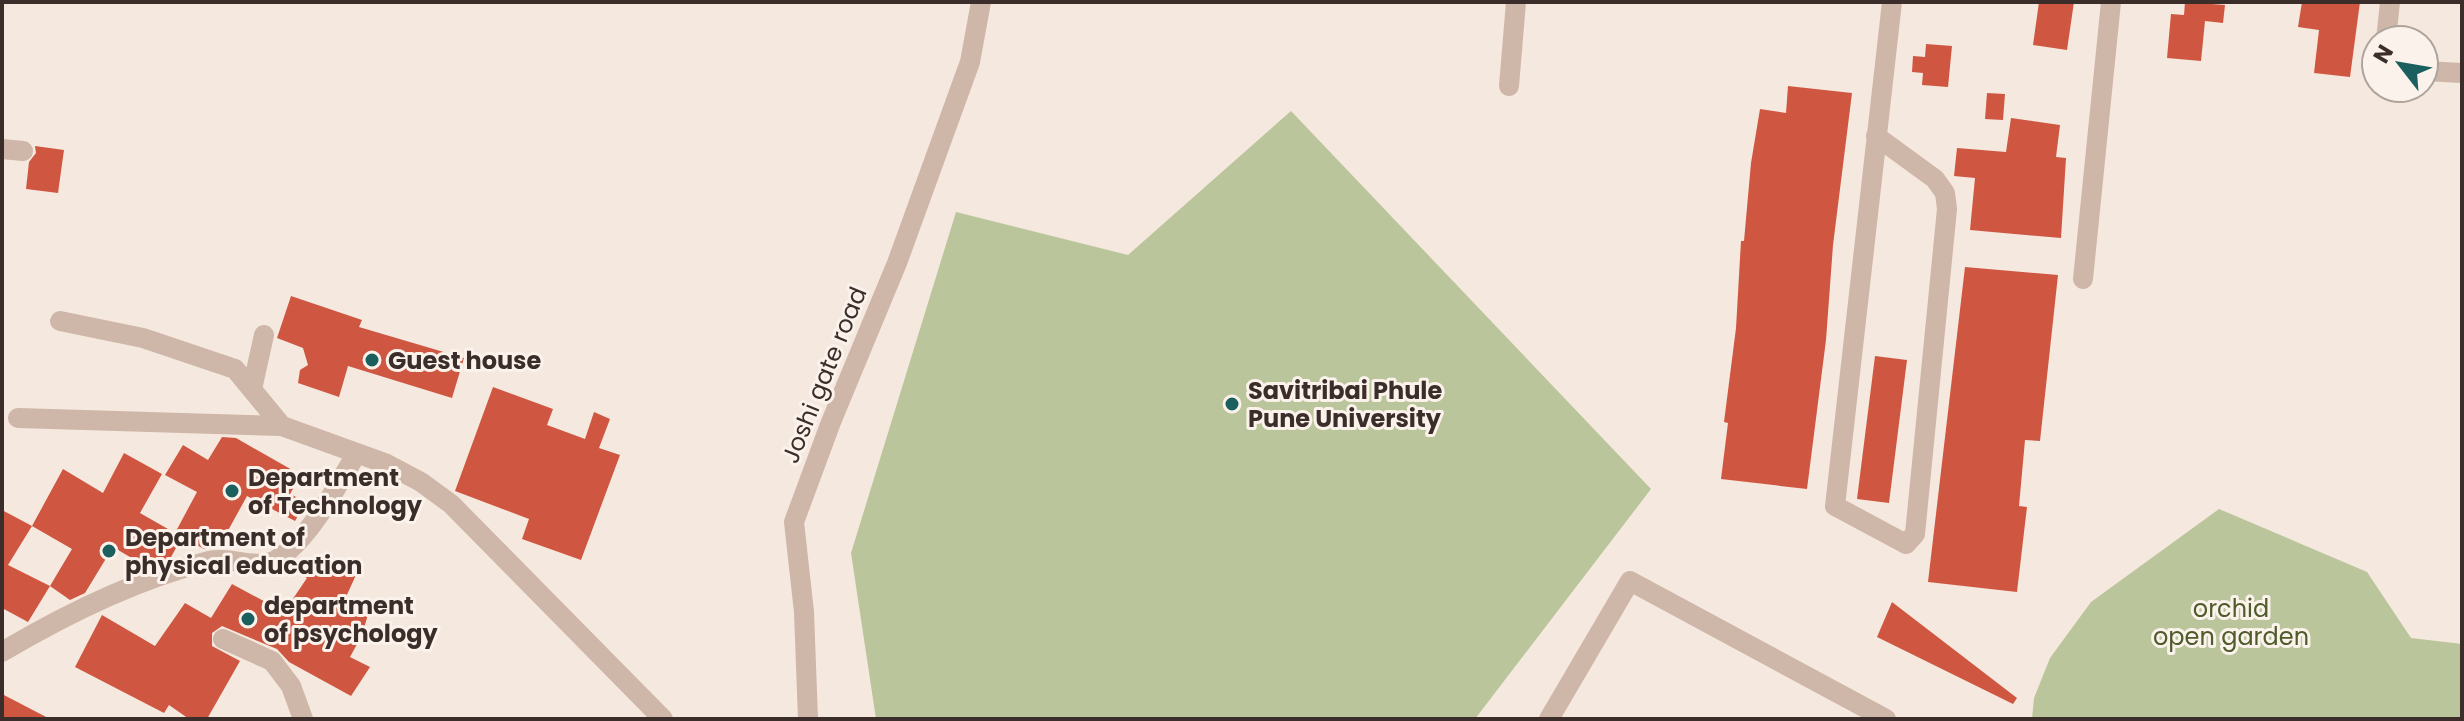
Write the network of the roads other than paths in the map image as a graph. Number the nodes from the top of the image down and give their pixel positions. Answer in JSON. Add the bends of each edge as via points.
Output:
{"nodes":[{"id":1,"x":981,"y":2,"type":"edge"},
{"id":2,"x":1516,"y":2,"type":"edge"},
{"id":3,"x":1892,"y":2,"type":"edge"},
{"id":4,"x":2111,"y":2,"type":"edge"},
{"id":5,"x":2390,"y":2,"type":"edge"},
{"id":6,"x":2388,"y":24,"type":"edge"},
{"id":7,"x":2440,"y":72,"type":"edge"},
{"id":8,"x":2462,"y":73,"type":"edge"},
{"id":9,"x":1509,"y":86,"type":"dead end"},
{"id":10,"x":1876,"y":136,"type":"junction"},
{"id":11,"x":2083,"y":279,"type":"dead end"},
{"id":12,"x":60,"y":321,"type":"dead end"},
{"id":13,"x":264,"y":335,"type":"dead end"},
{"id":14,"x":252,"y":389,"type":"junction"},
{"id":15,"x":18,"y":418,"type":"dead end"},
{"id":16,"x":282,"y":426,"type":"junction"},
{"id":17,"x":357,"y":453,"type":"junction"},
{"id":18,"x":223,"y":639,"type":"dead end"},
{"id":19,"x":2,"y":652,"type":"edge"},
{"id":20,"x":303,"y":719,"type":"edge"},
{"id":21,"x":663,"y":719,"type":"edge"},
{"id":22,"x":808,"y":719,"type":"edge"},
{"id":23,"x":1549,"y":719,"type":"edge"},
{"id":24,"x":1886,"y":719,"type":"edge"}],
"edges":[{"from":1,"to":22,"type":"street","name":"Joshi gate road","via":[[970,62],[794,522]]},
{"from":2,"to":9,"type":"street"},
{"from":3,"to":10,"type":"street"},
{"from":4,"to":11,"type":"street"},
{"from":5,"to":6,"type":"street"},
{"from":7,"to":8,"type":"street"},
{"from":10,"to":10,"type":"street","via":[[1835,506],[1906,544],[1915,534],[1947,209],[1945,193],[1935,179]]},
{"from":12,"to":14,"type":"street","via":[[143,338],[235,369]]},
{"from":13,"to":14,"type":"street"},
{"from":14,"to":16,"type":"street"},
{"from":15,"to":16,"type":"street"},
{"from":16,"to":17,"type":"street"},
{"from":17,"to":19,"type":"street","via":[[293,547],[272,562],[214,560],[172,571]]},
{"from":17,"to":21,"type":"street","via":[[421,482],[451,504]]},
{"from":18,"to":20,"type":"street","via":[[272,661],[291,686]]},
{"from":23,"to":24,"type":"street","via":[[1630,581]]}]}
